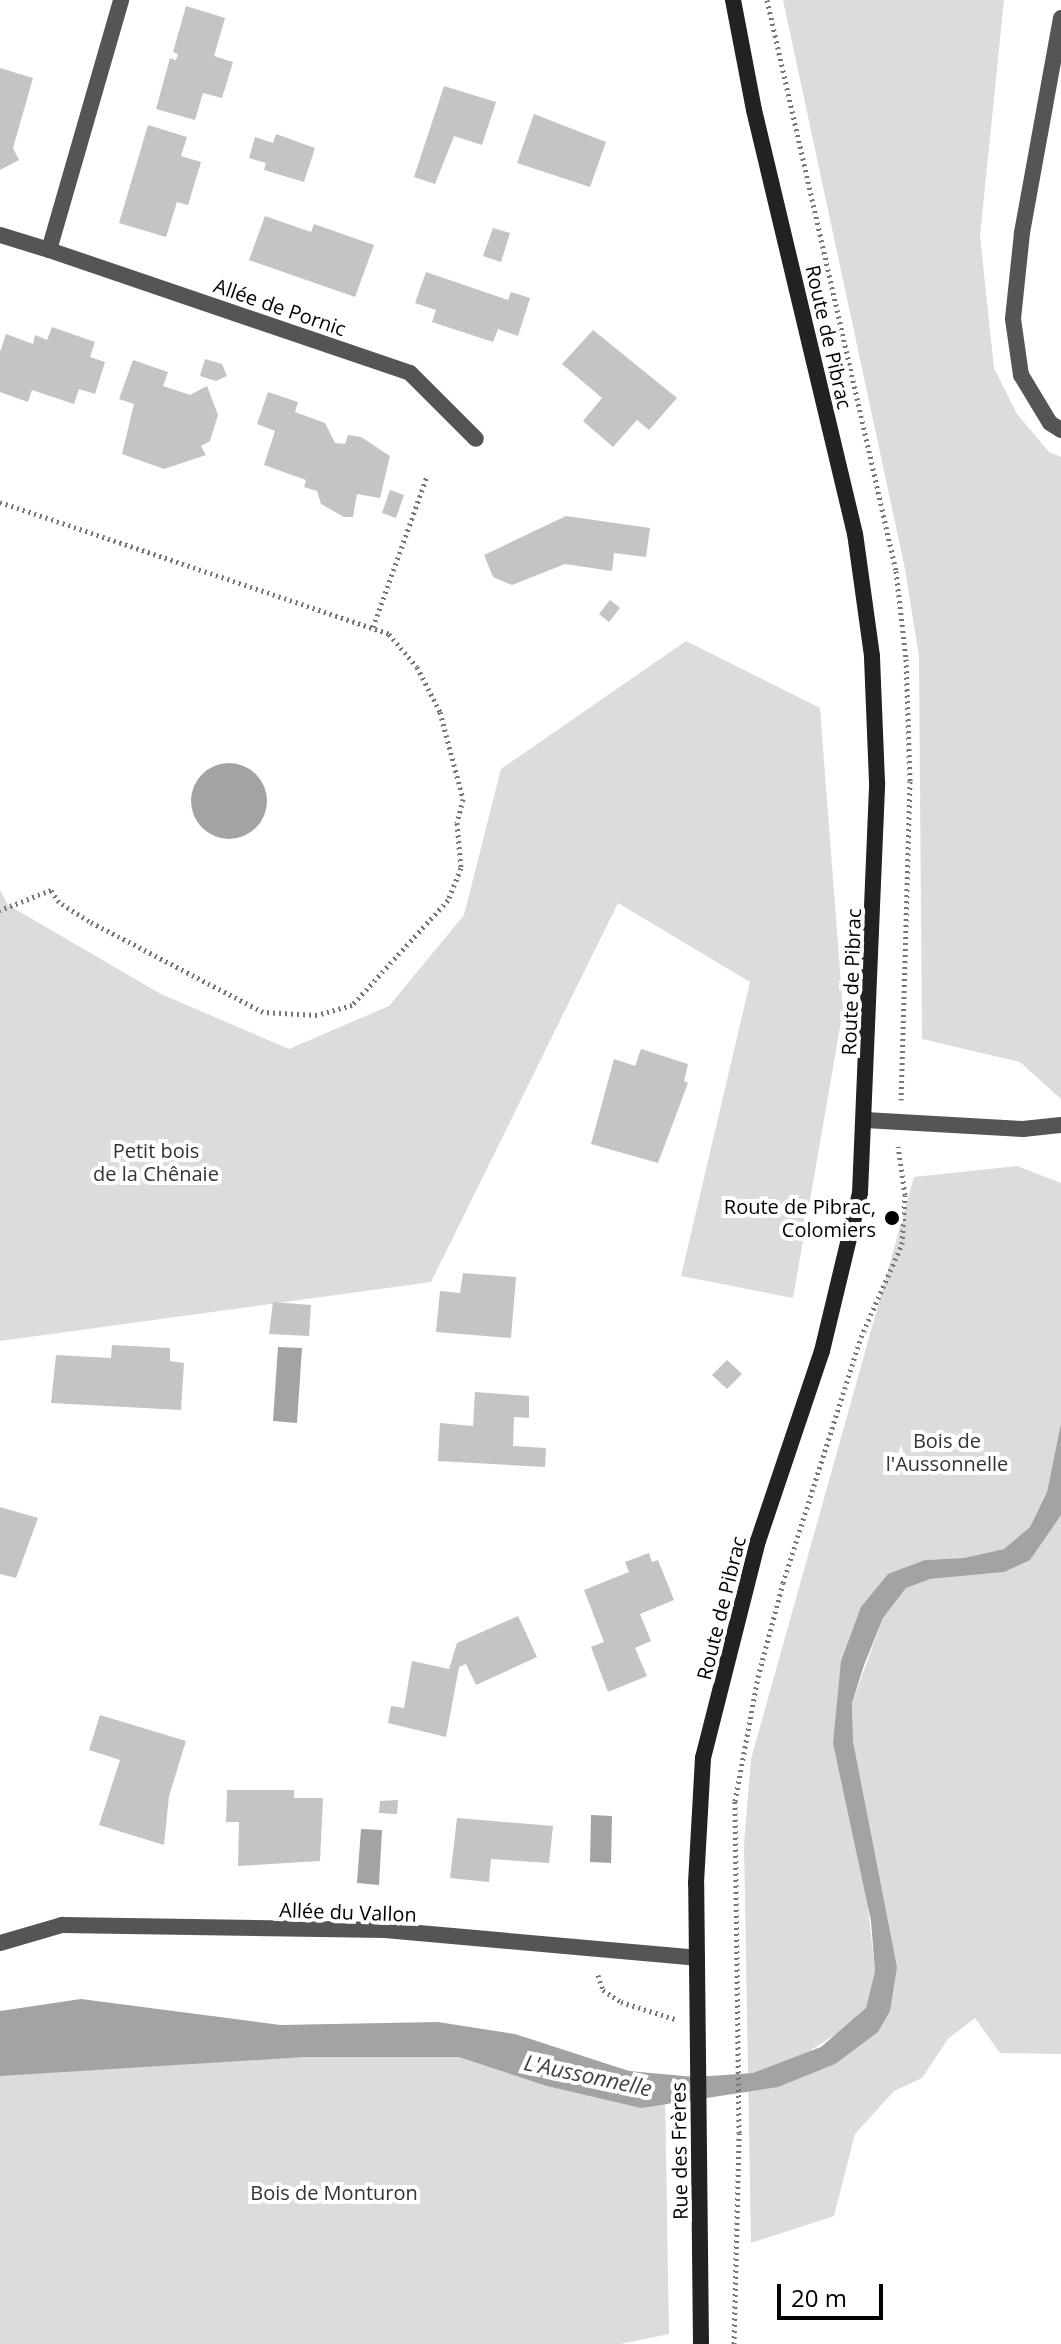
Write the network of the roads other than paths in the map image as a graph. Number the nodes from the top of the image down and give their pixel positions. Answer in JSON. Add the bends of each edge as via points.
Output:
{"nodes":[{"id":1,"x":121,"y":0,"type":"edge"},
{"id":2,"x":733,"y":0,"type":"edge"},
{"id":3,"x":1061,"y":18,"type":"edge"},
{"id":4,"x":0,"y":235,"type":"edge"},
{"id":5,"x":49,"y":250,"type":"junction"},
{"id":6,"x":1061,"y":430,"type":"edge"},
{"id":7,"x":476,"y":439,"type":"dead end"},
{"id":8,"x":865,"y":1120,"type":"junction"},
{"id":9,"x":1061,"y":1125,"type":"edge"},
{"id":10,"x":0,"y":1943,"type":"edge"},
{"id":11,"x":697,"y":1958,"type":"junction"},
{"id":12,"x":701,"y":2344,"type":"edge"}],
"edges":[{"from":1,"to":5,"type":"street"},
{"from":2,"to":8,"type":"main road","name":"Route de Pibrac","via":[[855,534],[872,656],[877,782]]},
{"from":3,"to":6,"type":"street","via":[[1022,233],[1013,319],[1021,375],[1050,423]]},
{"from":4,"to":5,"type":"street","name":"Allée de Pornic"},
{"from":5,"to":7,"type":"street","name":"Allée de Pornic","via":[[410,373]]},
{"from":8,"to":9,"type":"street","via":[[1023,1129]]},
{"from":8,"to":11,"type":"main road","name":"Route de Pibrac","via":[[860,1193],[843,1274],[758,1541],[703,1758]]},
{"from":10,"to":11,"type":"street","name":"Allée du Vallon","via":[[62,1925],[108,1924],[176,1930],[385,1930]]},
{"from":11,"to":12,"type":"main road","name":"Rue des Frères"}]}
